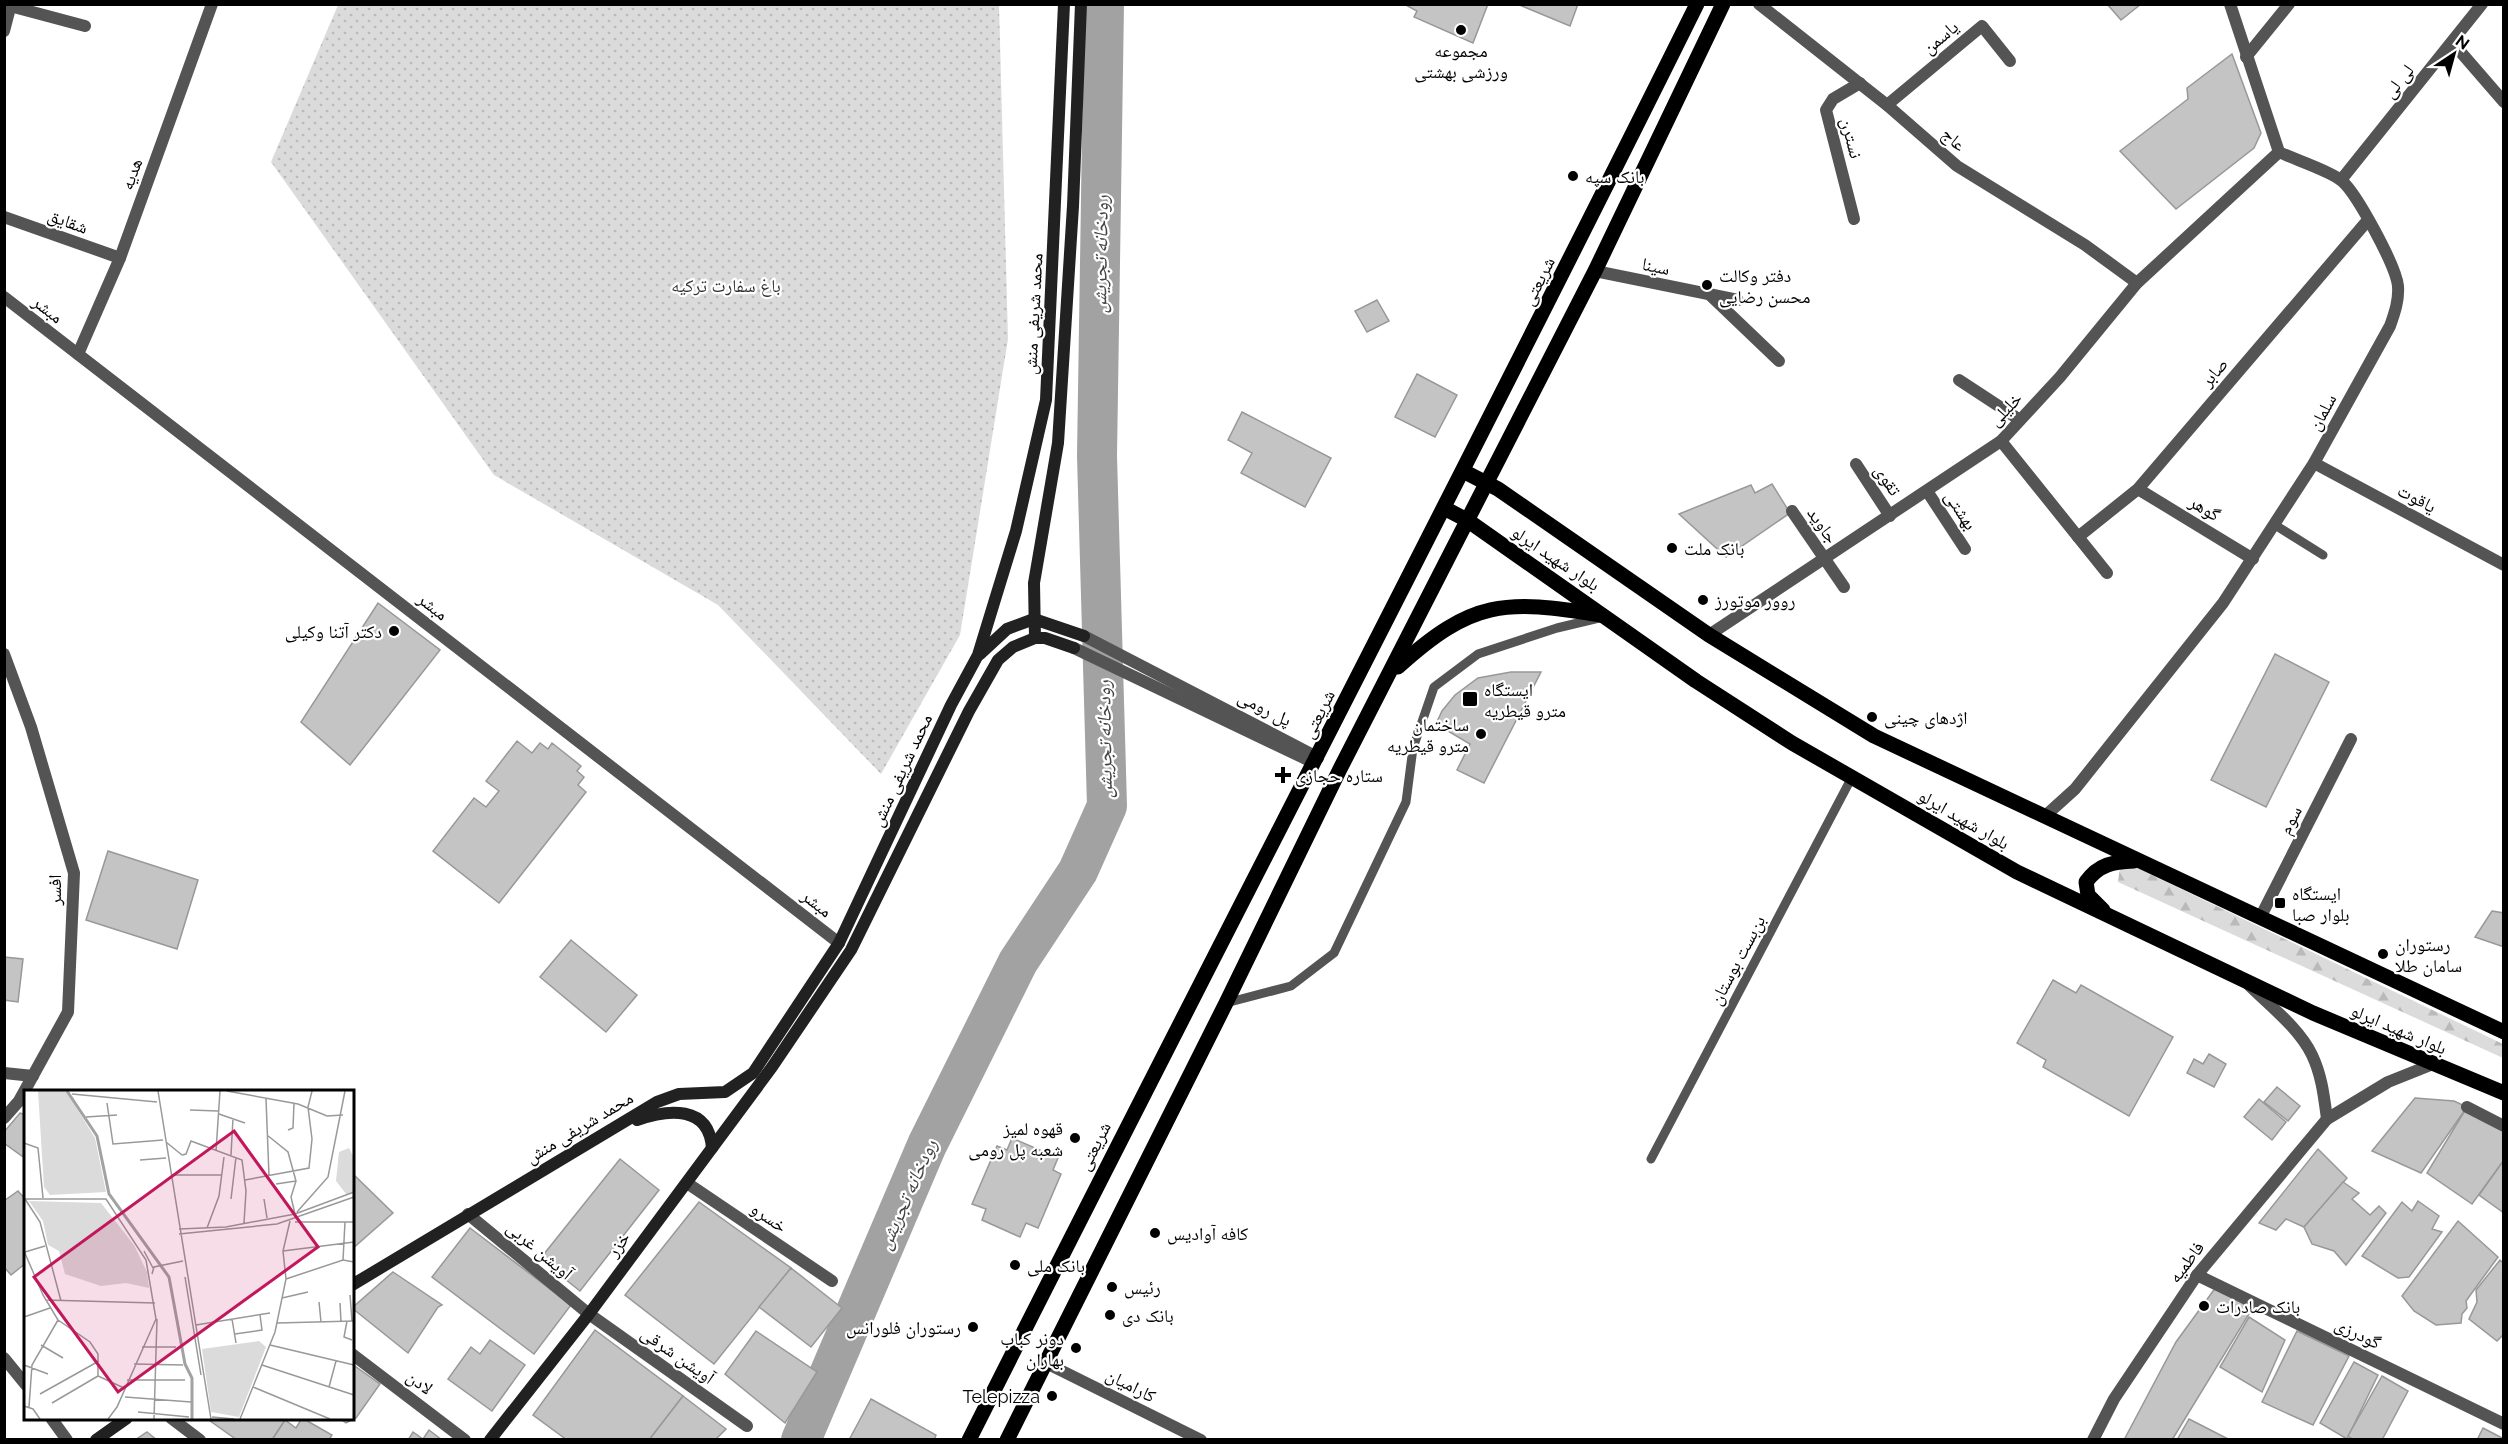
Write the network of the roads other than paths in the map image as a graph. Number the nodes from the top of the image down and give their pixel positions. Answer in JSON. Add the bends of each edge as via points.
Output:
{"nodes":[{"id":1,"x":212,"y":4,"type":"edge"},
{"id":2,"x":1064,"y":4,"type":"edge"},
{"id":3,"x":1081,"y":4,"type":"edge"},
{"id":4,"x":1697,"y":4,"type":"edge"},
{"id":5,"x":1723,"y":4,"type":"edge"},
{"id":6,"x":1759,"y":4,"type":"edge"},
{"id":7,"x":2230,"y":4,"type":"edge"},
{"id":8,"x":2289,"y":4,"type":"edge"},
{"id":9,"x":2482,"y":4,"type":"edge"},
{"id":10,"x":11,"y":5,"type":"edge"},
{"id":11,"x":85,"y":26,"type":"dead end"},
{"id":12,"x":4,"y":31,"type":"edge"},
{"id":13,"x":2452,"y":42,"type":"junction"},
{"id":14,"x":2246,"y":57,"type":"junction"},
{"id":15,"x":2010,"y":61,"type":"dead end"},
{"id":16,"x":1860,"y":83,"type":"junction"},
{"id":17,"x":2504,"y":102,"type":"edge"},
{"id":18,"x":1887,"y":105,"type":"junction"},
{"id":19,"x":2278,"y":152,"type":"junction"},
{"id":20,"x":2341,"y":180,"type":"junction"},
{"id":21,"x":4,"y":217,"type":"edge"},
{"id":22,"x":1854,"y":219,"type":"dead end"},
{"id":23,"x":2368,"y":220,"type":"junction"},
{"id":24,"x":120,"y":258,"type":"junction"},
{"id":25,"x":1595,"y":271,"type":"junction"},
{"id":26,"x":2137,"y":283,"type":"junction"},
{"id":27,"x":1711,"y":296,"type":"junction"},
{"id":28,"x":4,"y":297,"type":"edge"},
{"id":29,"x":1738,"y":300,"type":"dead end"},
{"id":30,"x":78,"y":354,"type":"junction"},
{"id":31,"x":1779,"y":361,"type":"dead end"},
{"id":32,"x":1959,"y":380,"type":"dead end"},
{"id":33,"x":2020,"y":420,"type":"junction"},
{"id":34,"x":2001,"y":441,"type":"junction"},
{"id":35,"x":2314,"y":463,"type":"junction"},
{"id":36,"x":1856,"y":464,"type":"dead end"},
{"id":37,"x":1463,"y":471,"type":"junction"},
{"id":38,"x":1486,"y":483,"type":"junction"},
{"id":39,"x":2138,"y":489,"type":"junction"},
{"id":40,"x":1927,"y":491,"type":"junction"},
{"id":41,"x":1444,"y":508,"type":"junction"},
{"id":42,"x":1792,"y":511,"type":"dead end"},
{"id":43,"x":1890,"y":516,"type":"junction"},
{"id":44,"x":1467,"y":520,"type":"junction"},
{"id":45,"x":2275,"y":525,"type":"junction"},
{"id":46,"x":2078,"y":537,"type":"junction"},
{"id":47,"x":1965,"y":549,"type":"dead end"},
{"id":48,"x":2323,"y":555,"type":"dead end"},
{"id":49,"x":1826,"y":559,"type":"junction"},
{"id":50,"x":2253,"y":559,"type":"junction"},
{"id":51,"x":2504,"y":565,"type":"edge"},
{"id":52,"x":2106,"y":573,"type":"dead end"},
{"id":53,"x":1844,"y":587,"type":"dead end"},
{"id":54,"x":1608,"y":616,"type":"junction"},
{"id":55,"x":1034,"y":619,"type":"junction"},
{"id":56,"x":1709,"y":635,"type":"junction"},
{"id":57,"x":1035,"y":638,"type":"junction"},
{"id":58,"x":4,"y":654,"type":"edge"},
{"id":59,"x":978,"y":655,"type":"junction"},
{"id":60,"x":1391,"y":673,"type":"junction"},
{"id":61,"x":2351,"y":739,"type":"dead end"},
{"id":62,"x":1318,"y":758,"type":"junction"},
{"id":63,"x":1852,"y":777,"type":"junction"},
{"id":64,"x":2044,"y":818,"type":"junction"},
{"id":65,"x":2140,"y":861,"type":"junction"},
{"id":66,"x":2260,"y":918,"type":"junction"},
{"id":67,"x":2116,"y":920,"type":"junction"},
{"id":68,"x":839,"y":943,"type":"junction"},
{"id":69,"x":2247,"y":982,"type":"junction"},
{"id":70,"x":1226,"y":1003,"type":"junction"},
{"id":71,"x":2504,"y":1032,"type":"edge"},
{"id":72,"x":2433,"y":1064,"type":"junction"},
{"id":73,"x":772,"y":1067,"type":"joint"},
{"id":74,"x":4,"y":1073,"type":"edge"},
{"id":75,"x":33,"y":1076,"type":"junction"},
{"id":76,"x":25,"y":1090,"type":"edge"},
{"id":77,"x":24,"y":1092,"type":"edge"},
{"id":78,"x":2504,"y":1093,"type":"edge"},
{"id":79,"x":2467,"y":1107,"type":"dead end"},
{"id":80,"x":4,"y":1118,"type":"edge"},
{"id":81,"x":2327,"y":1119,"type":"junction"},
{"id":82,"x":2504,"y":1126,"type":"edge"},
{"id":83,"x":612,"y":1128,"type":"junction"},
{"id":84,"x":712,"y":1148,"type":"junction"},
{"id":85,"x":1650,"y":1159,"type":"dead end"},
{"id":86,"x":687,"y":1183,"type":"junction"},
{"id":87,"x":468,"y":1214,"type":"junction"},
{"id":88,"x":2197,"y":1275,"type":"junction"},
{"id":89,"x":832,"y":1281,"type":"dead end"},
{"id":90,"x":354,"y":1284,"type":"edge"},
{"id":91,"x":589,"y":1314,"type":"junction"},
{"id":92,"x":354,"y":1356,"type":"edge"},
{"id":93,"x":4,"y":1358,"type":"edge"},
{"id":94,"x":1046,"y":1363,"type":"junction"},
{"id":95,"x":24,"y":1383,"type":"edge"},
{"id":96,"x":52,"y":1420,"type":"edge"},
{"id":97,"x":126,"y":1420,"type":"edge"},
{"id":98,"x":172,"y":1420,"type":"edge"},
{"id":99,"x":2504,"y":1424,"type":"edge"},
{"id":100,"x":747,"y":1426,"type":"dead end"},
{"id":101,"x":67,"y":1440,"type":"edge"},
{"id":102,"x":96,"y":1440,"type":"edge"},
{"id":103,"x":200,"y":1440,"type":"edge"},
{"id":104,"x":465,"y":1440,"type":"edge"},
{"id":105,"x":490,"y":1440,"type":"edge"},
{"id":106,"x":969,"y":1440,"type":"edge"},
{"id":107,"x":1007,"y":1440,"type":"edge"},
{"id":108,"x":1200,"y":1440,"type":"edge"},
{"id":109,"x":2093,"y":1440,"type":"edge"}],
"edges":[{"from":1,"to":24,"type":"street","name":"هدیه"},
{"from":2,"to":59,"type":"street","name":"محمد شریفی منش","via":[[1046,400],[1016,531]]},
{"from":3,"to":55,"type":"street","name":"محمد شریفی منش","via":[[1058,443],[1034,584]]},
{"from":4,"to":37,"type":"main road","name":"شریعتی"},
{"from":5,"to":25,"type":"main road"},
{"from":6,"to":16,"type":"street","name":"عاج"},
{"from":7,"to":14,"type":"street"},
{"from":8,"to":14,"type":"street"},
{"from":9,"to":13,"type":"street","name":"لی لی"},
{"from":10,"to":11,"type":"street"},
{"from":10,"to":12,"type":"street"},
{"from":13,"to":17,"type":"street"},
{"from":13,"to":20,"type":"street","name":"لی لی"},
{"from":14,"to":19,"type":"street"},
{"from":15,"to":18,"type":"street","name":"یاسمن","via":[[1982,26]]},
{"from":16,"to":18,"type":"street","name":"عاج"},
{"from":16,"to":22,"type":"street","name":"نسترن","via":[[1833,99],[1826,110]]},
{"from":18,"to":26,"type":"street","name":"عاج","via":[[1958,166],[2085,244]]},
{"from":19,"to":20,"type":"street"},
{"from":19,"to":26,"type":"street","name":"خلیلی"},
{"from":20,"to":23,"type":"street","name":"سلمان"},
{"from":21,"to":24,"type":"street","name":"شقایق"},
{"from":23,"to":35,"type":"street","name":"سلمان","via":[[2393,267],[2398,284],[2397,305],[2390,326]]},
{"from":23,"to":39,"type":"street","name":"صابر"},
{"from":24,"to":30,"type":"street","name":"هدیه"},
{"from":25,"to":27,"type":"street","name":"سینا"},
{"from":25,"to":38,"type":"main road"},
{"from":26,"to":33,"type":"street","name":"خلیلی"},
{"from":27,"to":29,"type":"street","name":"سینا"},
{"from":27,"to":31,"type":"street"},
{"from":28,"to":30,"type":"street","name":"مبشر"},
{"from":30,"to":68,"type":"street","name":"مبشر"},
{"from":32,"to":33,"type":"street"},
{"from":33,"to":34,"type":"street","name":"خلیلی"},
{"from":34,"to":40,"type":"street","name":"خلیلی"},
{"from":34,"to":46,"type":"street"},
{"from":35,"to":45,"type":"street","name":"سلمان"},
{"from":35,"to":51,"type":"street","name":"یاقوت"},
{"from":36,"to":43,"type":"street","name":"تقوی"},
{"from":37,"to":38,"type":"main road","name":"بلوار شهید ایرلو"},
{"from":37,"to":41,"type":"main road","name":"شریعتی"},
{"from":38,"to":44,"type":"main road"},
{"from":38,"to":56,"type":"main road","name":"بلوار شهید ایرلو"},
{"from":39,"to":46,"type":"street","name":"صابر"},
{"from":39,"to":50,"type":"street","name":"گوهر"},
{"from":40,"to":43,"type":"street","name":"خلیلی"},
{"from":40,"to":47,"type":"street","name":"بهشتی"},
{"from":41,"to":44,"type":"main road","name":"بلوار شهید ایرلو"},
{"from":41,"to":62,"type":"main road","name":"شریعتی"},
{"from":42,"to":49,"type":"street","name":"جاوید"},
{"from":43,"to":49,"type":"street","name":"خلیلی"},
{"from":44,"to":54,"type":"main road","name":"بلوار شهید ایرلو"},
{"from":44,"to":60,"type":"main road"},
{"from":45,"to":48,"type":"lane"},
{"from":45,"to":50,"type":"street","name":"سلمان"},
{"from":46,"to":52,"type":"street"},
{"from":49,"to":53,"type":"street","name":"جاوید"},
{"from":49,"to":56,"type":"street","name":"خلیلی"},
{"from":50,"to":64,"type":"street","name":"سلمان","via":[[2223,603],[2075,789]]},
{"from":54,"to":60,"type":"main road","via":[[1548,606],[1480,611],[1430,639]]},
{"from":54,"to":63,"type":"main road","name":"بلوار شهید ایرلو","via":[[1696,681]]},
{"from":54,"to":70,"type":"lane","via":[[1478,654],[1434,687],[1413,748],[1406,802],[1334,953],[1291,986]]},
{"from":55,"to":57,"type":"street","name":"محمد شریفی منش"},
{"from":55,"to":59,"type":"street","via":[[1007,629]]},
{"from":55,"to":62,"type":"street","name":"پل رومی","via":[[1084,636],[1130,658]]},
{"from":56,"to":64,"type":"main road","name":"بلوار شهید ایرلو","via":[[1874,736]]},
{"from":57,"to":62,"type":"street","name":"پل رومی","via":[[1074,648],[1306,759]]},
{"from":57,"to":73,"type":"street","name":"محمد شریفی منش","via":[[1013,647],[998,660],[851,950]]},
{"from":58,"to":75,"type":"street","name":"افسر","via":[[31,727],[74,873],[68,1012]]},
{"from":59,"to":68,"type":"street","name":"محمد شریفی منش"},
{"from":60,"to":70,"type":"main road"},
{"from":61,"to":66,"type":"street","name":"سوم"},
{"from":62,"to":106,"type":"main road","name":"شریعتی","via":[[1167,1044]]},
{"from":63,"to":67,"type":"main road","name":"بلوار شهید ایرلو","via":[[2017,872]]},
{"from":63,"to":85,"type":"lane","name":"بن‌بست بوستان"},
{"from":64,"to":65,"type":"main road","name":"بلوار شهید ایرلو"},
{"from":65,"to":66,"type":"main road","name":"بلوار شهید ایرلو"},
{"from":65,"to":67,"type":"main road","via":[[2102,866],[2086,882],[2088,895]]},
{"from":66,"to":71,"type":"main road","name":"بلوار شهید ایرلو"},
{"from":67,"to":69,"type":"main road","name":"بلوار شهید ایرلو"},
{"from":68,"to":83,"type":"street","name":"محمد شریفی منش","via":[[753,1073],[725,1092],[679,1094],[657,1102]]},
{"from":69,"to":72,"type":"main road","name":"بلوار شهید ایرلو"},
{"from":69,"to":81,"type":"street","via":[[2288,1023],[2311,1053],[2322,1082]]},
{"from":70,"to":94,"type":"main road"},
{"from":72,"to":78,"type":"main road","name":"بلوار شهید ایرلو"},
{"from":72,"to":81,"type":"street","name":"فاطمیه","via":[[2388,1082]]},
{"from":73,"to":84,"type":"street","name":"خزر"},
{"from":74,"to":75,"type":"street"},
{"from":75,"to":76,"type":"street","name":"افسر"},
{"from":77,"to":80,"type":"street","name":"افسر"},
{"from":79,"to":82,"type":"street"},
{"from":81,"to":88,"type":"street","name":"فاطمیه"},
{"from":83,"to":84,"type":"street","via":[[655,1113],[687,1114],[703,1122],[711,1134]]},
{"from":83,"to":87,"type":"street","name":"محمد شریفی منش"},
{"from":84,"to":86,"type":"street","name":"خزر"},
{"from":86,"to":89,"type":"street","name":"خسرو"},
{"from":86,"to":91,"type":"street","name":"خزر"},
{"from":87,"to":90,"type":"street","name":"محمد شریفی منش"},
{"from":87,"to":91,"type":"street","name":"آویشن غربی"},
{"from":88,"to":99,"type":"street","name":"گودرزی"},
{"from":88,"to":109,"type":"street","name":"فاطمیه","via":[[2114,1399]]},
{"from":91,"to":100,"type":"street","name":"آویشن شرقی"},
{"from":91,"to":105,"type":"street","name":"خزر"},
{"from":92,"to":104,"type":"street","name":"لادن"},
{"from":93,"to":95,"type":"street"},
{"from":94,"to":107,"type":"main road"},
{"from":94,"to":108,"type":"street","name":"کارامیان"},
{"from":96,"to":101,"type":"street"},
{"from":97,"to":102,"type":"street"},
{"from":98,"to":103,"type":"street"}]}
